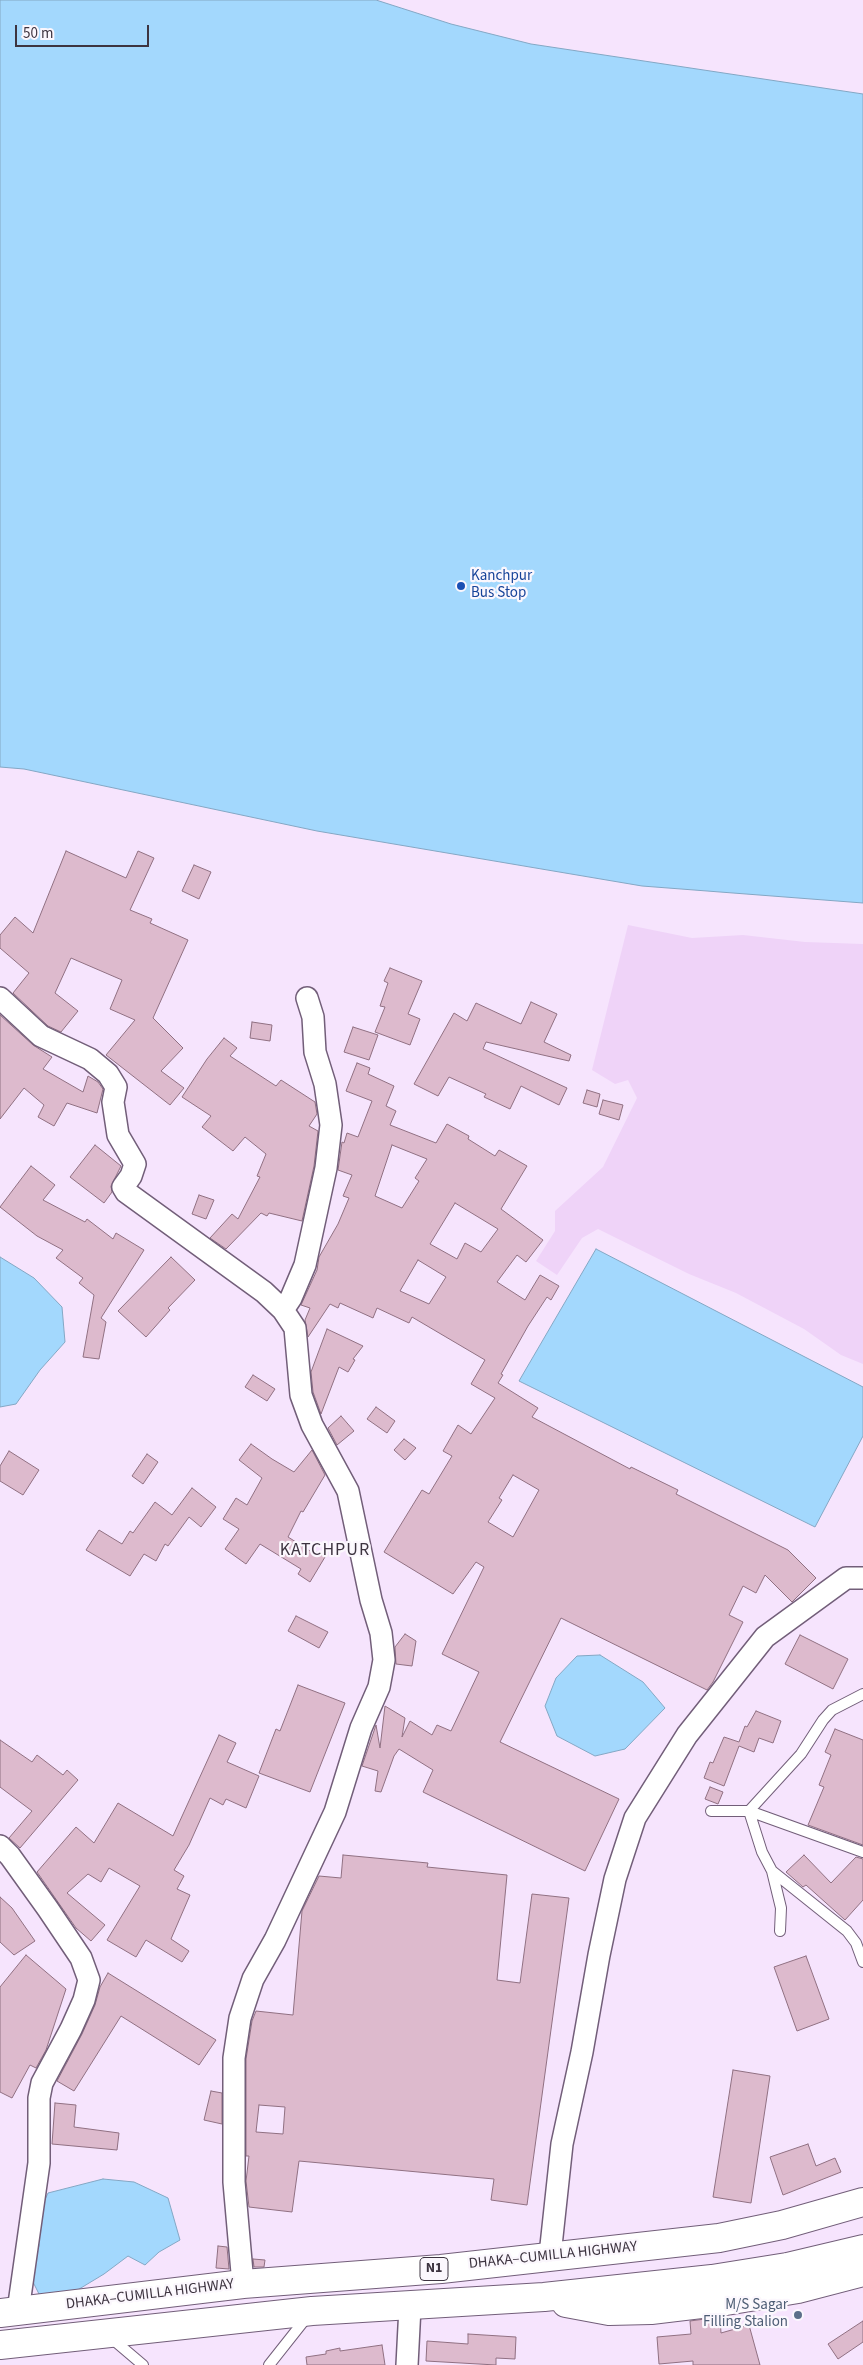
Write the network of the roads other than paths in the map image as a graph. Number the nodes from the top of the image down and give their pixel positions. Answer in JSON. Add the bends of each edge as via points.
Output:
{"nodes":[{"id":1,"x":0,"y":998,"type":"edge"},
{"id":2,"x":307,"y":998,"type":"dead end"},
{"id":3,"x":283,"y":1310,"type":"junction"},
{"id":4,"x":863,"y":1578,"type":"edge"},
{"id":5,"x":863,"y":1694,"type":"edge"},
{"id":6,"x":749,"y":1811,"type":"junction"},
{"id":7,"x":711,"y":1812,"type":"dead end"},
{"id":8,"x":0,"y":1846,"type":"edge"},
{"id":9,"x":863,"y":1852,"type":"edge"},
{"id":10,"x":772,"y":1871,"type":"junction"},
{"id":11,"x":780,"y":1931,"type":"dead end"},
{"id":12,"x":863,"y":1962,"type":"edge"},
{"id":13,"x":863,"y":2202,"type":"edge"},
{"id":14,"x":863,"y":2249,"type":"edge"},
{"id":15,"x":550,"y":2255,"type":"junction"},
{"id":16,"x":863,"y":2272,"type":"edge"},
{"id":17,"x":243,"y":2284,"type":"junction"},
{"id":18,"x":544,"y":2297,"type":"junction"},
{"id":19,"x":410,"y":2307,"type":"junction"},
{"id":20,"x":312,"y":2311,"type":"junction"},
{"id":21,"x":9,"y":2312,"type":"edge"},
{"id":22,"x":106,"y":2333,"type":"junction"},
{"id":23,"x":0,"y":2345,"type":"edge"},
{"id":24,"x":143,"y":2365,"type":"edge"},
{"id":25,"x":269,"y":2365,"type":"edge"},
{"id":26,"x":407,"y":2365,"type":"edge"}],
"edges":[{"from":1,"to":3,"type":"street","via":[[41,1036],[90,1059],[108,1074],[116,1087],[113,1102],[118,1135],[135,1164],[123,1187],[126,1192],[225,1262]]},
{"from":2,"to":3,"type":"street","via":[[331,1125],[326,1168],[307,1256],[292,1298]]},
{"from":3,"to":17,"type":"street","via":[[295,1328],[301,1395],[312,1425],[348,1491],[381,1633],[384,1660],[379,1687],[361,1728],[335,1812],[276,1940],[253,1979],[240,2018],[234,2058],[234,2182]]},
{"from":4,"to":15,"type":"street","via":[[846,1578],[765,1637],[688,1735],[635,1818],[614,1879],[562,2144]]},
{"from":5,"to":6,"type":"lane","via":[[832,1710],[801,1754]]},
{"from":6,"to":7,"type":"lane"},
{"from":6,"to":9,"type":"lane"},
{"from":6,"to":10,"type":"lane","via":[[762,1852]]},
{"from":8,"to":21,"type":"street","via":[[48,1909],[80,1958],[90,1980],[71,2029],[42,2082],[39,2163]]},
{"from":10,"to":11,"type":"lane","via":[[781,1908]]},
{"from":10,"to":12,"type":"lane","via":[[847,1931]]},
{"from":13,"to":15,"type":"highway","name":"DHAKA–CUMILLA HIGHWAY","number":"N1","via":[[782,2225],[719,2238]]},
{"from":14,"to":18,"type":"highway","via":[[787,2267],[712,2279]]},
{"from":15,"to":17,"type":"highway","name":"DHAKA–CUMILLA HIGHWAY","number":"N1","via":[[441,2269]]},
{"from":16,"to":18,"type":"highway","via":[[726,2302],[652,2310],[609,2311]]},
{"from":17,"to":21,"type":"highway","name":"DHAKA–CUMILLA HIGHWAY","number":"N1"},
{"from":18,"to":19,"type":"highway"},
{"from":19,"to":20,"type":"highway"},
{"from":19,"to":26,"type":"street"},
{"from":20,"to":22,"type":"highway"},
{"from":20,"to":25,"type":"lane"},
{"from":22,"to":23,"type":"highway"},
{"from":22,"to":24,"type":"lane"}]}
